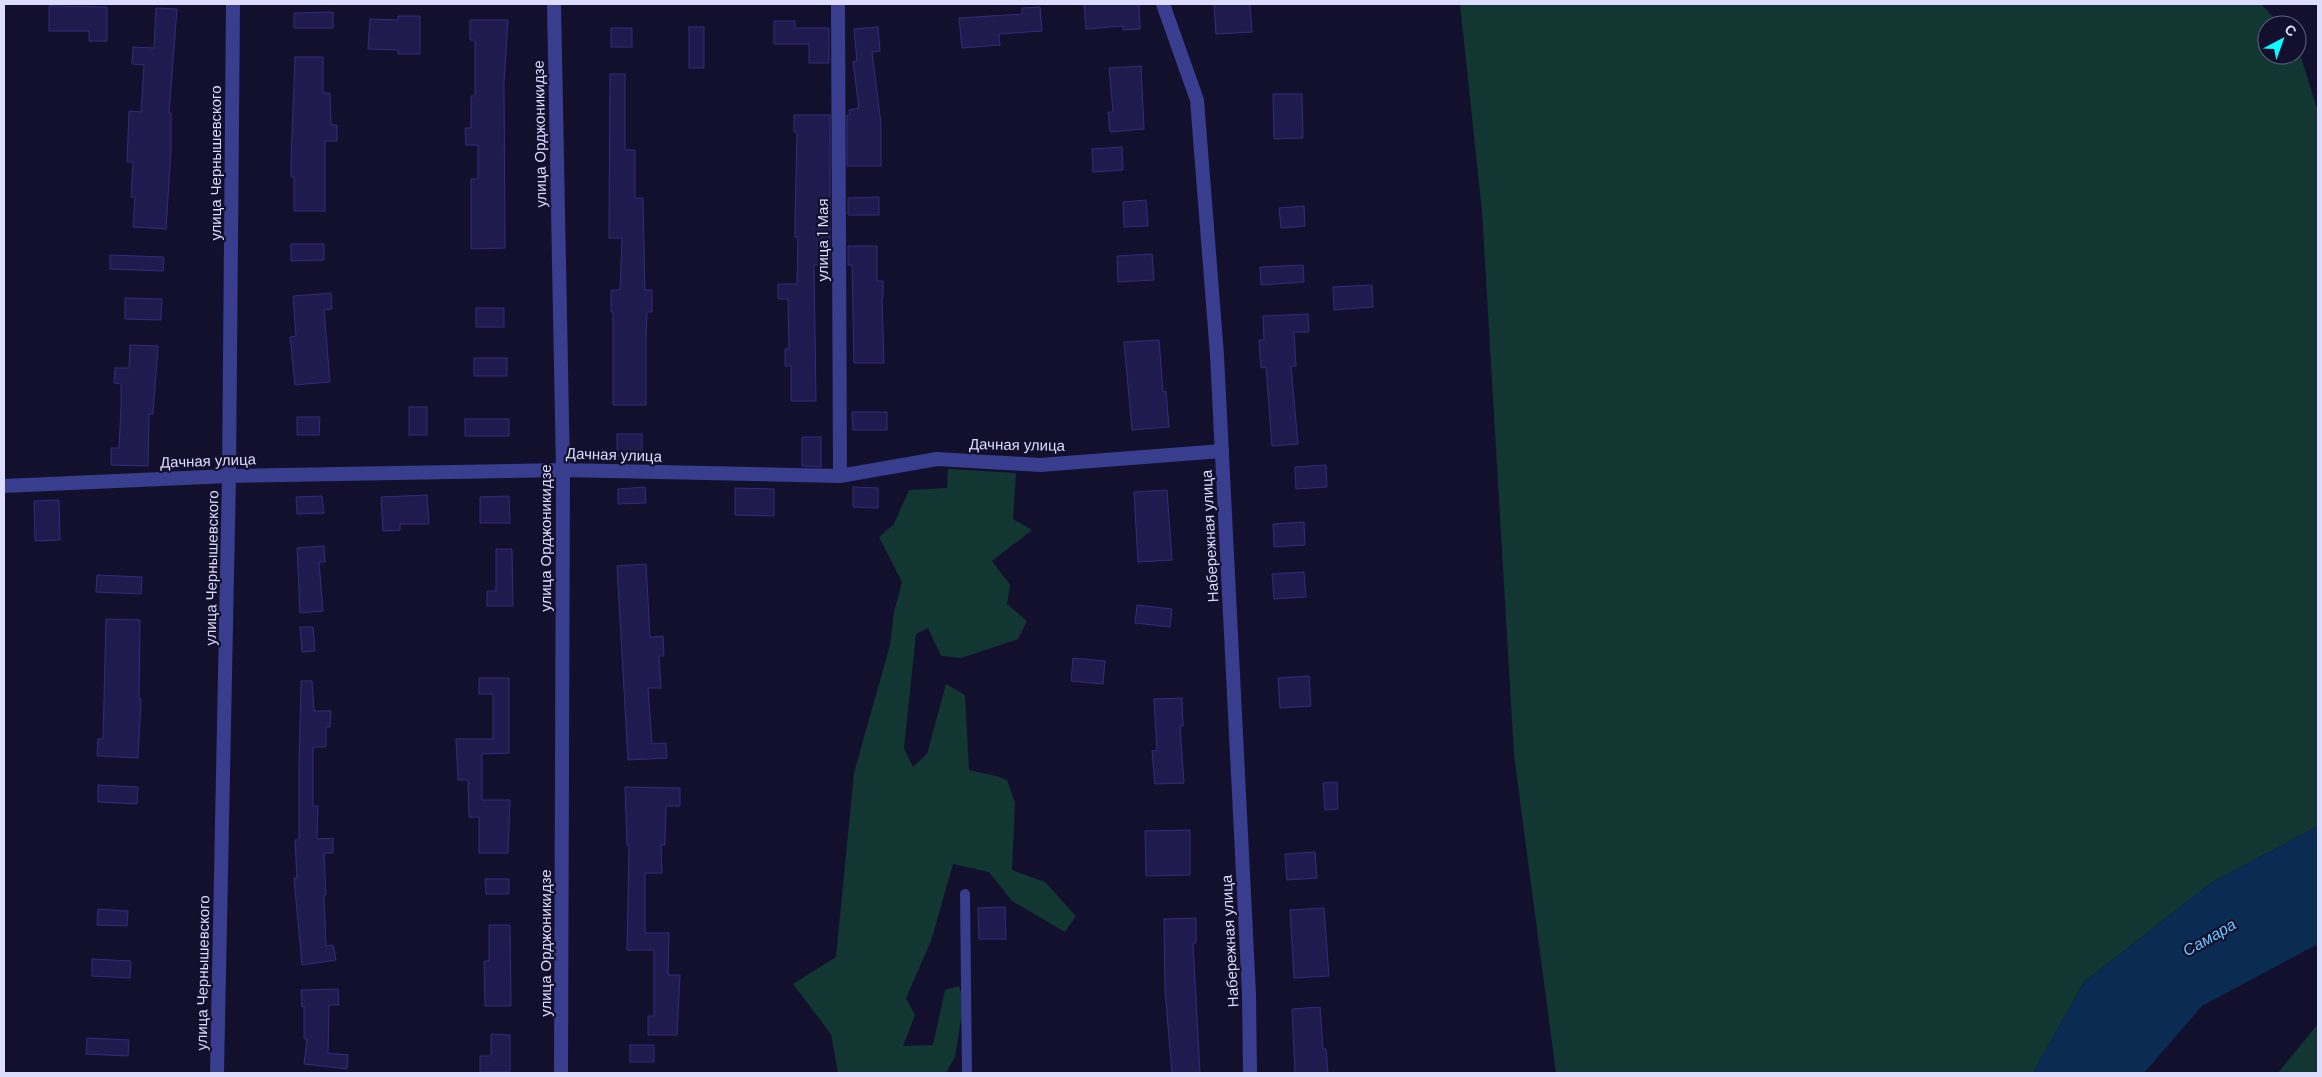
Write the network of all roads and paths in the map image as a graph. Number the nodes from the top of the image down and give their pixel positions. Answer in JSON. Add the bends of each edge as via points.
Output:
{"nodes":[{"id":1,"x":233,"y":4,"type":"edge"},
{"id":2,"x":554,"y":4,"type":"edge"},
{"id":3,"x":838,"y":4,"type":"edge"},
{"id":4,"x":1163,"y":4,"type":"edge"},
{"id":5,"x":1222,"y":451,"type":"junction"},
{"id":6,"x":563,"y":470,"type":"junction"},
{"id":7,"x":229,"y":476,"type":"junction"},
{"id":8,"x":840,"y":476,"type":"junction"},
{"id":9,"x":4,"y":486,"type":"edge"},
{"id":10,"x":965,"y":894,"type":"dead end"},
{"id":11,"x":217,"y":1073,"type":"edge"},
{"id":12,"x":562,"y":1073,"type":"edge"},
{"id":13,"x":967,"y":1073,"type":"edge"},
{"id":14,"x":1250,"y":1073,"type":"edge"}],
"edges":[{"from":1,"to":7,"type":"street","name":"улица Чернышевского"},
{"from":2,"to":6,"type":"street","name":"улица Орджоникидзе"},
{"from":3,"to":8,"type":"street","name":"улица 1 Мая"},
{"from":4,"to":5,"type":"street","name":"Набережная улица","via":[[1197,100]]},
{"from":5,"to":8,"type":"street","name":"Дачная улица","via":[[1040,465],[937,459]]},
{"from":5,"to":14,"type":"street","name":"Набережная улица","via":[[1249,994]]},
{"from":6,"to":7,"type":"street","name":"Дачная улица"},
{"from":6,"to":8,"type":"street","name":"Дачная улица"},
{"from":6,"to":12,"type":"street","name":"улица Орджоникидзе"},
{"from":7,"to":9,"type":"street","name":"Дачная улица"},
{"from":7,"to":11,"type":"street","name":"улица Чернышевского"},
{"from":10,"to":13,"type":"lane"}]}
